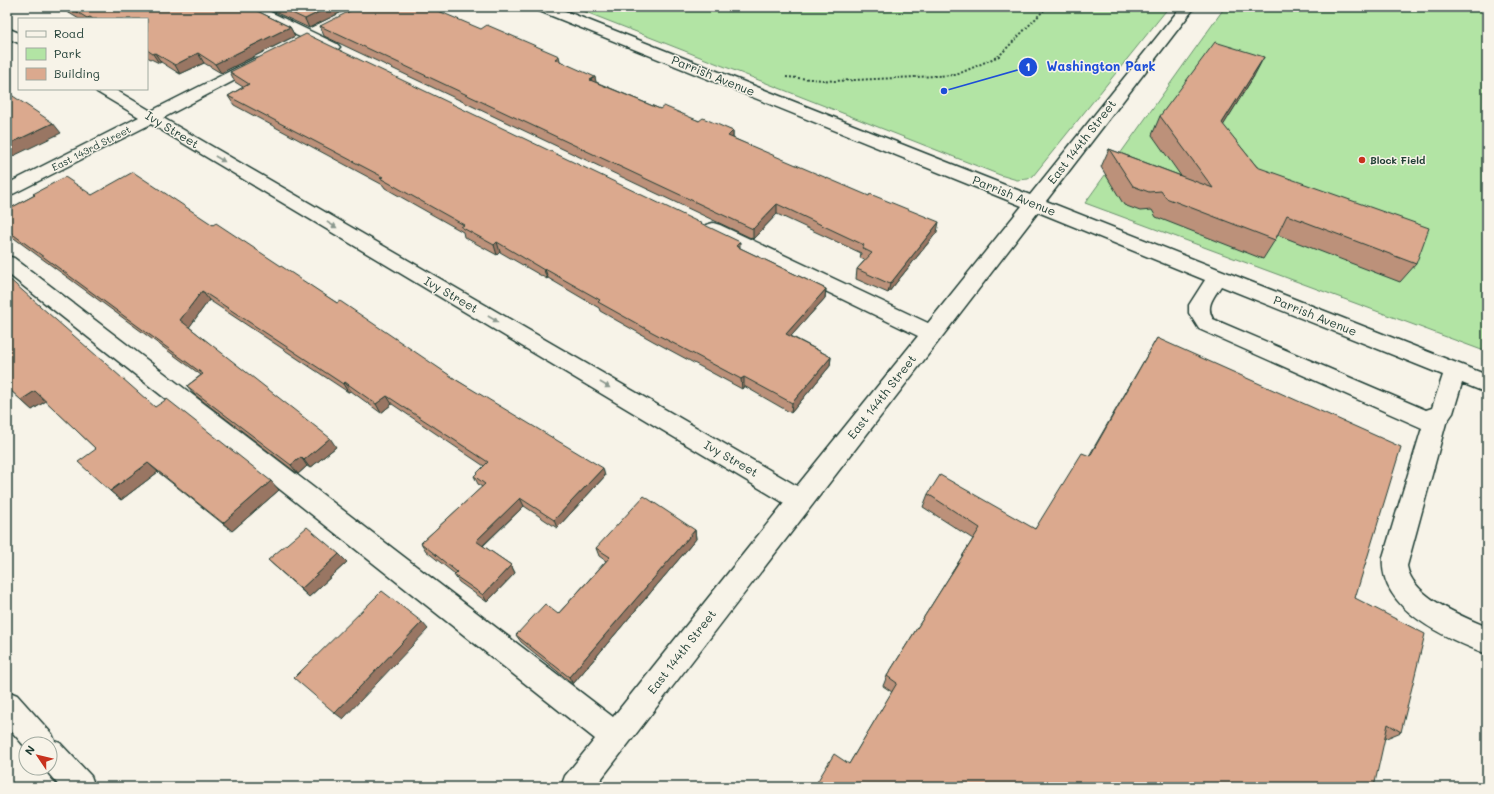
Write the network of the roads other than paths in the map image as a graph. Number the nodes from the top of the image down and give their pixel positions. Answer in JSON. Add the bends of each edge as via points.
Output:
{"nodes":[{"id":1,"x":249,"y":7,"type":"edge"},
{"id":2,"x":542,"y":7,"type":"edge"},
{"id":3,"x":1188,"y":7,"type":"edge"},
{"id":4,"x":328,"y":27,"type":"edge"},
{"id":5,"x":7,"y":32,"type":"edge"},
{"id":6,"x":18,"y":38,"type":"edge"},
{"id":7,"x":302,"y":40,"type":"junction"},
{"id":8,"x":274,"y":54,"type":"edge"},
{"id":9,"x":345,"y":54,"type":"edge"},
{"id":10,"x":105,"y":90,"type":"edge"},
{"id":11,"x":150,"y":118,"type":"junction"},
{"id":12,"x":7,"y":191,"type":"edge"},
{"id":13,"x":1034,"y":204,"type":"junction"},
{"id":14,"x":696,"y":221,"type":"edge"},
{"id":15,"x":7,"y":263,"type":"edge"},
{"id":16,"x":1217,"y":277,"type":"junction"},
{"id":17,"x":932,"y":334,"type":"junction"},
{"id":18,"x":1455,"y":371,"type":"junction"},
{"id":19,"x":1487,"y":384,"type":"edge"},
{"id":20,"x":1436,"y":418,"type":"junction"},
{"id":21,"x":800,"y":501,"type":"junction"},
{"id":22,"x":1487,"y":641,"type":"edge"},
{"id":23,"x":7,"y":705,"type":"edge"},
{"id":24,"x":35,"y":736,"type":"edge"},
{"id":25,"x":615,"y":737,"type":"junction"},
{"id":26,"x":58,"y":762,"type":"edge"},
{"id":27,"x":80,"y":787,"type":"edge"},
{"id":28,"x":576,"y":787,"type":"edge"}],
"edges":[{"from":1,"to":7,"type":"street"},
{"from":2,"to":13,"type":"street","name":"Parrish Avenue"},
{"from":3,"to":13,"type":"street","name":"East 144th Street"},
{"from":4,"to":7,"type":"street"},
{"from":5,"to":6,"type":"street"},
{"from":7,"to":9,"type":"street"},
{"from":8,"to":11,"type":"street","name":"East 143rd Street"},
{"from":10,"to":11,"type":"street","name":"Ivy Street"},
{"from":11,"to":12,"type":"street","name":"East 143rd Street"},
{"from":11,"to":21,"type":"street","name":"Ivy Street","one_way":true},
{"from":13,"to":16,"type":"street","name":"Parrish Avenue"},
{"from":13,"to":17,"type":"street","name":"East 144th Street"},
{"from":14,"to":17,"type":"street"},
{"from":15,"to":25,"type":"street"},
{"from":16,"to":18,"type":"street","name":"Parrish Avenue"},
{"from":16,"to":20,"type":"street","via":[[1199,306],[1199,313],[1206,324],[1424,419]]},
{"from":17,"to":21,"type":"street","name":"East 144th Street"},
{"from":18,"to":19,"type":"street","name":"Parrish Avenue"},
{"from":18,"to":20,"type":"street","via":[[1442,413]]},
{"from":20,"to":22,"type":"street","via":[[1396,557],[1395,569],[1403,588],[1416,601],[1436,616]]},
{"from":21,"to":25,"type":"street","name":"East 144th Street"},
{"from":23,"to":24,"type":"street"},
{"from":25,"to":28,"type":"street","name":"East 144th Street"},
{"from":26,"to":27,"type":"street"}]}
